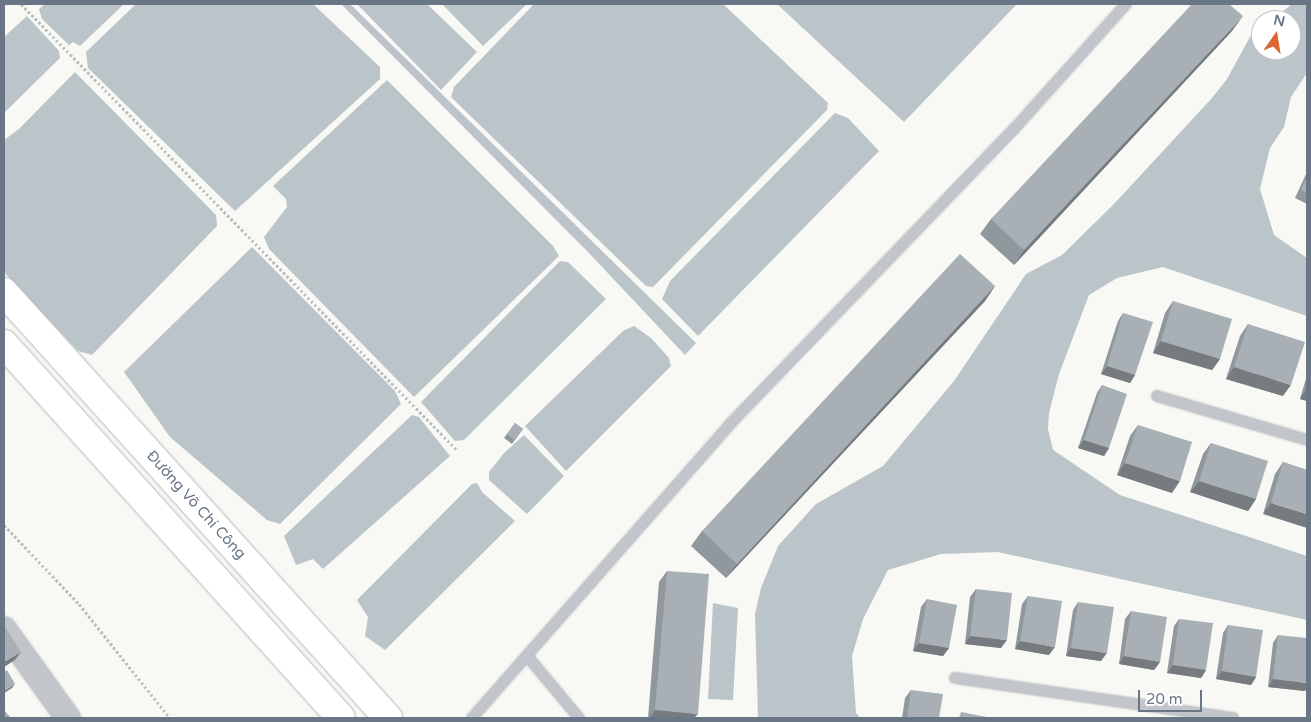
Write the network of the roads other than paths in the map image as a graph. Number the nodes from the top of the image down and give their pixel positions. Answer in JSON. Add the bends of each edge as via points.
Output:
{"nodes":[{"id":1,"x":1126,"y":4,"type":"edge"},
{"id":2,"x":4,"y":292,"type":"edge"},
{"id":3,"x":4,"y":344,"type":"edge"},
{"id":4,"x":1157,"y":396,"type":"dead end"},
{"id":5,"x":1307,"y":440,"type":"edge"},
{"id":6,"x":4,"y":629,"type":"edge"},
{"id":7,"x":528,"y":657,"type":"junction"},
{"id":8,"x":954,"y":678,"type":"dead end"},
{"id":9,"x":68,"y":718,"type":"edge"},
{"id":10,"x":340,"y":718,"type":"edge"},
{"id":11,"x":388,"y":718,"type":"edge"},
{"id":12,"x":472,"y":718,"type":"edge"},
{"id":13,"x":579,"y":718,"type":"edge"},
{"id":14,"x":1233,"y":718,"type":"edge"}],
"edges":[{"from":1,"to":7,"type":"lane","via":[[1014,129],[730,424]]},
{"from":2,"to":11,"type":"main road","name":"Đường Võ Chí Công"},
{"from":3,"to":10,"type":"main road"},
{"from":4,"to":5,"type":"lane"},
{"from":6,"to":9,"type":"street"},
{"from":7,"to":12,"type":"lane"},
{"from":7,"to":13,"type":"lane"},
{"from":8,"to":14,"type":"lane"}]}
